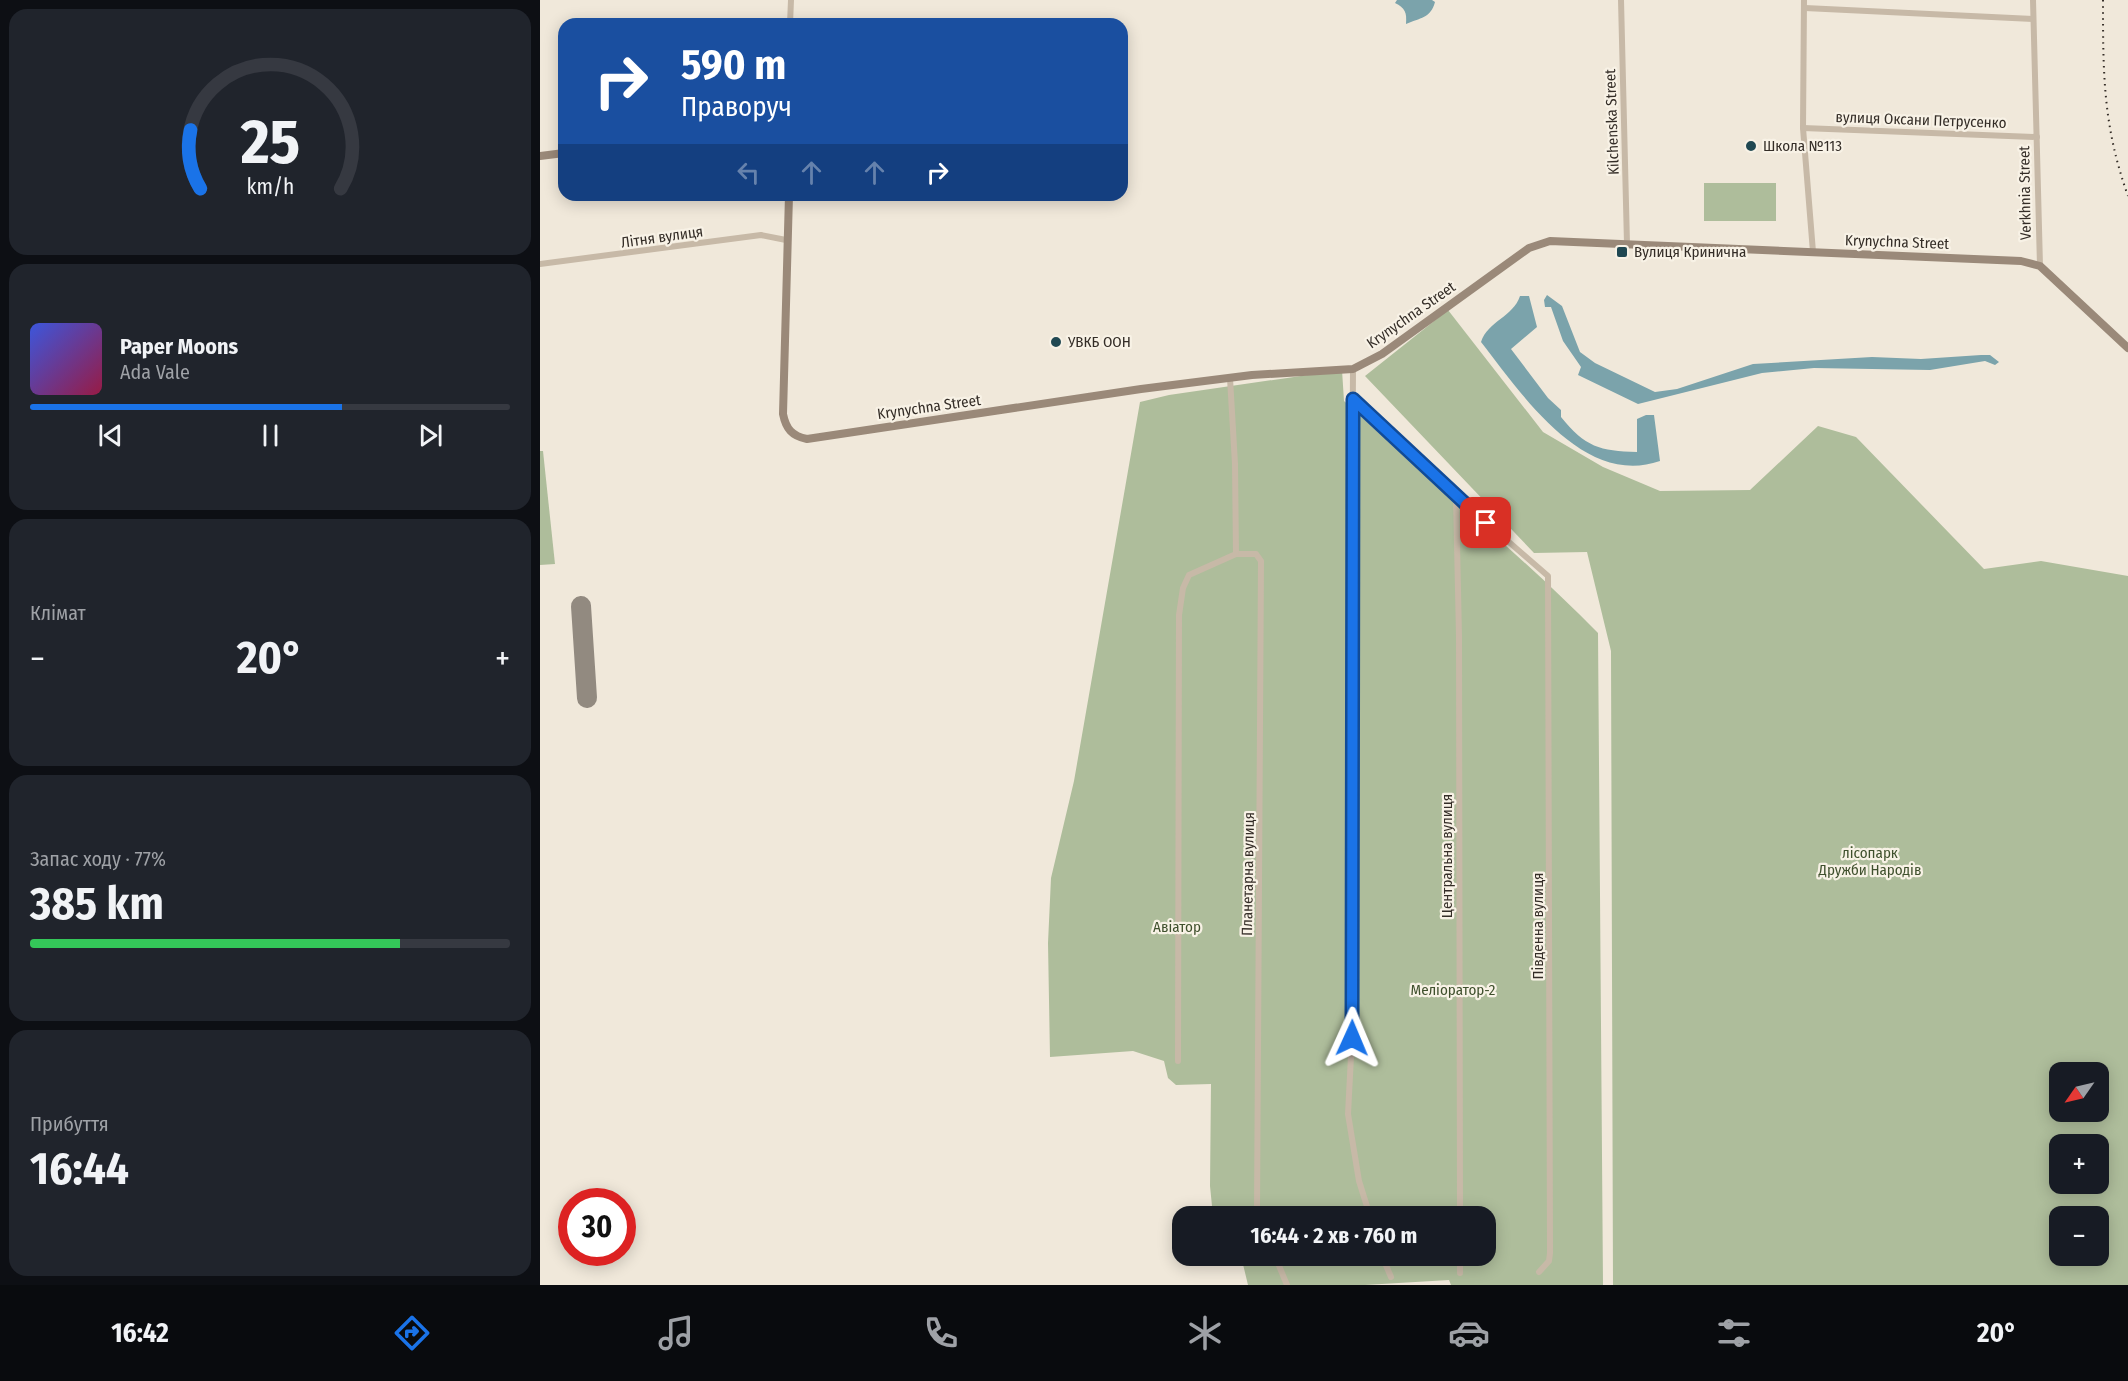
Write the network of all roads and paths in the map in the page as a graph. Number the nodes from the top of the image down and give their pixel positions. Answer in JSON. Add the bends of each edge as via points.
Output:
{"nodes":[{"id":1,"x":791,"y":0,"type":"edge"},
{"id":2,"x":1621,"y":0,"type":"edge"},
{"id":3,"x":1804,"y":0,"type":"edge"},
{"id":4,"x":2033,"y":0,"type":"edge"},
{"id":5,"x":1805,"y":8,"type":"junction"},
{"id":6,"x":790,"y":18,"type":"edge"},
{"id":7,"x":2033,"y":19,"type":"junction"},
{"id":8,"x":1803,"y":128,"type":"junction"},
{"id":9,"x":2037,"y":137,"type":"junction"},
{"id":10,"x":558,"y":154,"type":"edge"},
{"id":11,"x":540,"y":156,"type":"edge"},
{"id":12,"x":789,"y":201,"type":"edge"},
{"id":13,"x":786,"y":240,"type":"junction"},
{"id":14,"x":1628,"y":244,"type":"junction"},
{"id":15,"x":1813,"y":252,"type":"junction"},
{"id":16,"x":540,"y":264,"type":"edge"},
{"id":17,"x":2040,"y":266,"type":"junction"},
{"id":18,"x":2128,"y":348,"type":"edge"},
{"id":19,"x":1353,"y":369,"type":"junction"},
{"id":20,"x":1230,"y":378,"type":"junction"},
{"id":21,"x":1353,"y":399,"type":"junction"},
{"id":22,"x":1456,"y":496,"type":"junction"},
{"id":23,"x":1236,"y":554,"type":"junction"},
{"id":24,"x":1178,"y":1061,"type":"dead end"},
{"id":25,"x":1257,"y":1206,"type":"edge"},
{"id":26,"x":1367,"y":1206,"type":"edge"},
{"id":27,"x":1460,"y":1206,"type":"edge"},
{"id":28,"x":1279,"y":1266,"type":"edge"},
{"id":29,"x":1386,"y":1266,"type":"edge"},
{"id":30,"x":1460,"y":1266,"type":"edge"},
{"id":31,"x":1539,"y":1272,"type":"dead end"},
{"id":32,"x":1460,"y":1273,"type":"dead end"},
{"id":33,"x":1391,"y":1277,"type":"dead end"},
{"id":34,"x":1287,"y":1285,"type":"edge"}],
"edges":[{"from":1,"to":6,"type":"street"},
{"from":2,"to":14,"type":"street","name":"Kilchenska Street"},
{"from":3,"to":5,"type":"street"},
{"from":4,"to":7,"type":"street","name":"Verkhnia Street"},
{"from":5,"to":7,"type":"street"},
{"from":5,"to":8,"type":"street"},
{"from":7,"to":9,"type":"street","name":"Verkhnia Street"},
{"from":8,"to":9,"type":"street","name":"вулиця Оксани Петрусенко"},
{"from":8,"to":15,"type":"street"},
{"from":9,"to":17,"type":"street","name":"Verkhnia Street"},
{"from":10,"to":11,"type":"street"},
{"from":12,"to":13,"type":"street"},
{"from":13,"to":16,"type":"street","name":"Літня вулиця","via":[[761,235]]},
{"from":13,"to":20,"type":"street","name":"Krynychna Street","via":[[783,414],[796,437]]},
{"from":14,"to":15,"type":"street","name":"Krynychna Street"},
{"from":14,"to":19,"type":"street","name":"Krynychna Street","via":[[1539,243],[1382,354]]},
{"from":15,"to":17,"type":"street","name":"Krynychna Street","via":[[2021,261]]},
{"from":17,"to":18,"type":"street"},
{"from":19,"to":20,"type":"street","name":"Krynychna Street"},
{"from":19,"to":21,"type":"street"},
{"from":20,"to":23,"type":"street"},
{"from":21,"to":22,"type":"street"},
{"from":21,"to":26,"type":"street","via":[[1353,1018],[1348,1114]]},
{"from":22,"to":27,"type":"street","name":"Центральна вулиця"},
{"from":22,"to":31,"type":"street","name":"Південна вулиця","via":[[1548,576],[1550,1253],[1549,1261]]},
{"from":23,"to":24,"type":"street","via":[[1189,575],[1179,615]]},
{"from":23,"to":25,"type":"street","name":"Планетарна вулиця","via":[[1256,554],[1262,561]]},
{"from":28,"to":34,"type":"street"},
{"from":29,"to":33,"type":"street"},
{"from":30,"to":32,"type":"street"}]}
